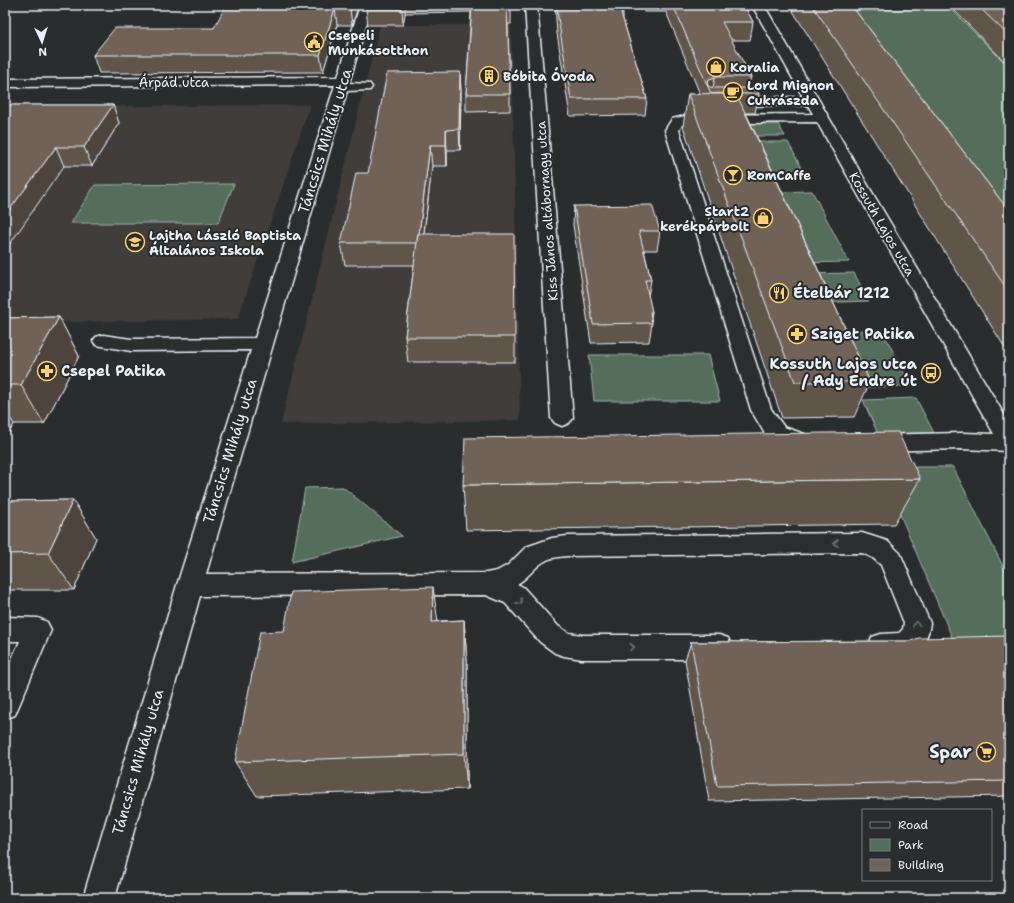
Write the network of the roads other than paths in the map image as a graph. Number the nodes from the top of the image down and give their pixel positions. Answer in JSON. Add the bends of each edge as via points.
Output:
{"nodes":[{"id":1,"x":366,"y":5,"type":"edge"},
{"id":2,"x":531,"y":5,"type":"edge"},
{"id":3,"x":758,"y":5,"type":"edge"},
{"id":4,"x":5,"y":83,"type":"edge"},
{"id":5,"x":343,"y":84,"type":"junction"},
{"id":6,"x":365,"y":87,"type":"dead end"},
{"id":7,"x":812,"y":101,"type":"junction"},
{"id":8,"x":712,"y":102,"type":"edge"},
{"id":9,"x":822,"y":118,"type":"junction"},
{"id":10,"x":103,"y":341,"type":"dead end"},
{"id":11,"x":263,"y":344,"type":"junction"},
{"id":12,"x":562,"y":418,"type":"dead end"},
{"id":13,"x":858,"y":443,"type":"edge"},
{"id":14,"x":1009,"y":443,"type":"edge"},
{"id":15,"x":827,"y":444,"type":"edge"},
{"id":16,"x":486,"y":584,"type":"junction"},
{"id":17,"x":190,"y":585,"type":"junction"},
{"id":18,"x":5,"y":630,"type":"edge"},
{"id":19,"x":739,"y":646,"type":"edge"},
{"id":20,"x":857,"y":646,"type":"edge"},
{"id":21,"x":5,"y":706,"type":"edge"},
{"id":22,"x":99,"y":898,"type":"edge"}],
"edges":[{"from":1,"to":5,"type":"street","name":"Táncsics Mihály utca"},
{"from":2,"to":12,"type":"street","name":"Kiss János altábornagy utca"},
{"from":3,"to":7,"type":"street","name":"Kossuth Lajos utca"},
{"from":4,"to":5,"type":"street","name":"Árpád utca"},
{"from":5,"to":6,"type":"street","name":"Árpád utca"},
{"from":5,"to":11,"type":"street","name":"Táncsics Mihály utca"},
{"from":7,"to":8,"type":"street"},
{"from":7,"to":9,"type":"street","name":"Kossuth Lajos utca"},
{"from":9,"to":14,"type":"street","name":"Kossuth Lajos utca"},
{"from":9,"to":15,"type":"street","via":[[689,119],[677,122],[672,130],[761,410],[776,433],[804,444]]},
{"from":10,"to":11,"type":"street","via":[[131,345]]},
{"from":11,"to":17,"type":"street","name":"Táncsics Mihály utca"},
{"from":13,"to":14,"type":"street"},
{"from":16,"to":17,"type":"street"},
{"from":16,"to":19,"type":"street","one_way":true,"via":[[514,595],[549,634],[564,644],[582,647]]},
{"from":20,"to":16,"type":"street","one_way":true,"via":[[896,646],[910,641],[917,632],[917,622],[891,560],[886,552],[862,543],[567,546],[535,554],[517,572],[503,580]]},
{"from":17,"to":22,"type":"street","name":"Táncsics Mihály utca"},
{"from":18,"to":21,"type":"street","via":[[38,630]]}]}
